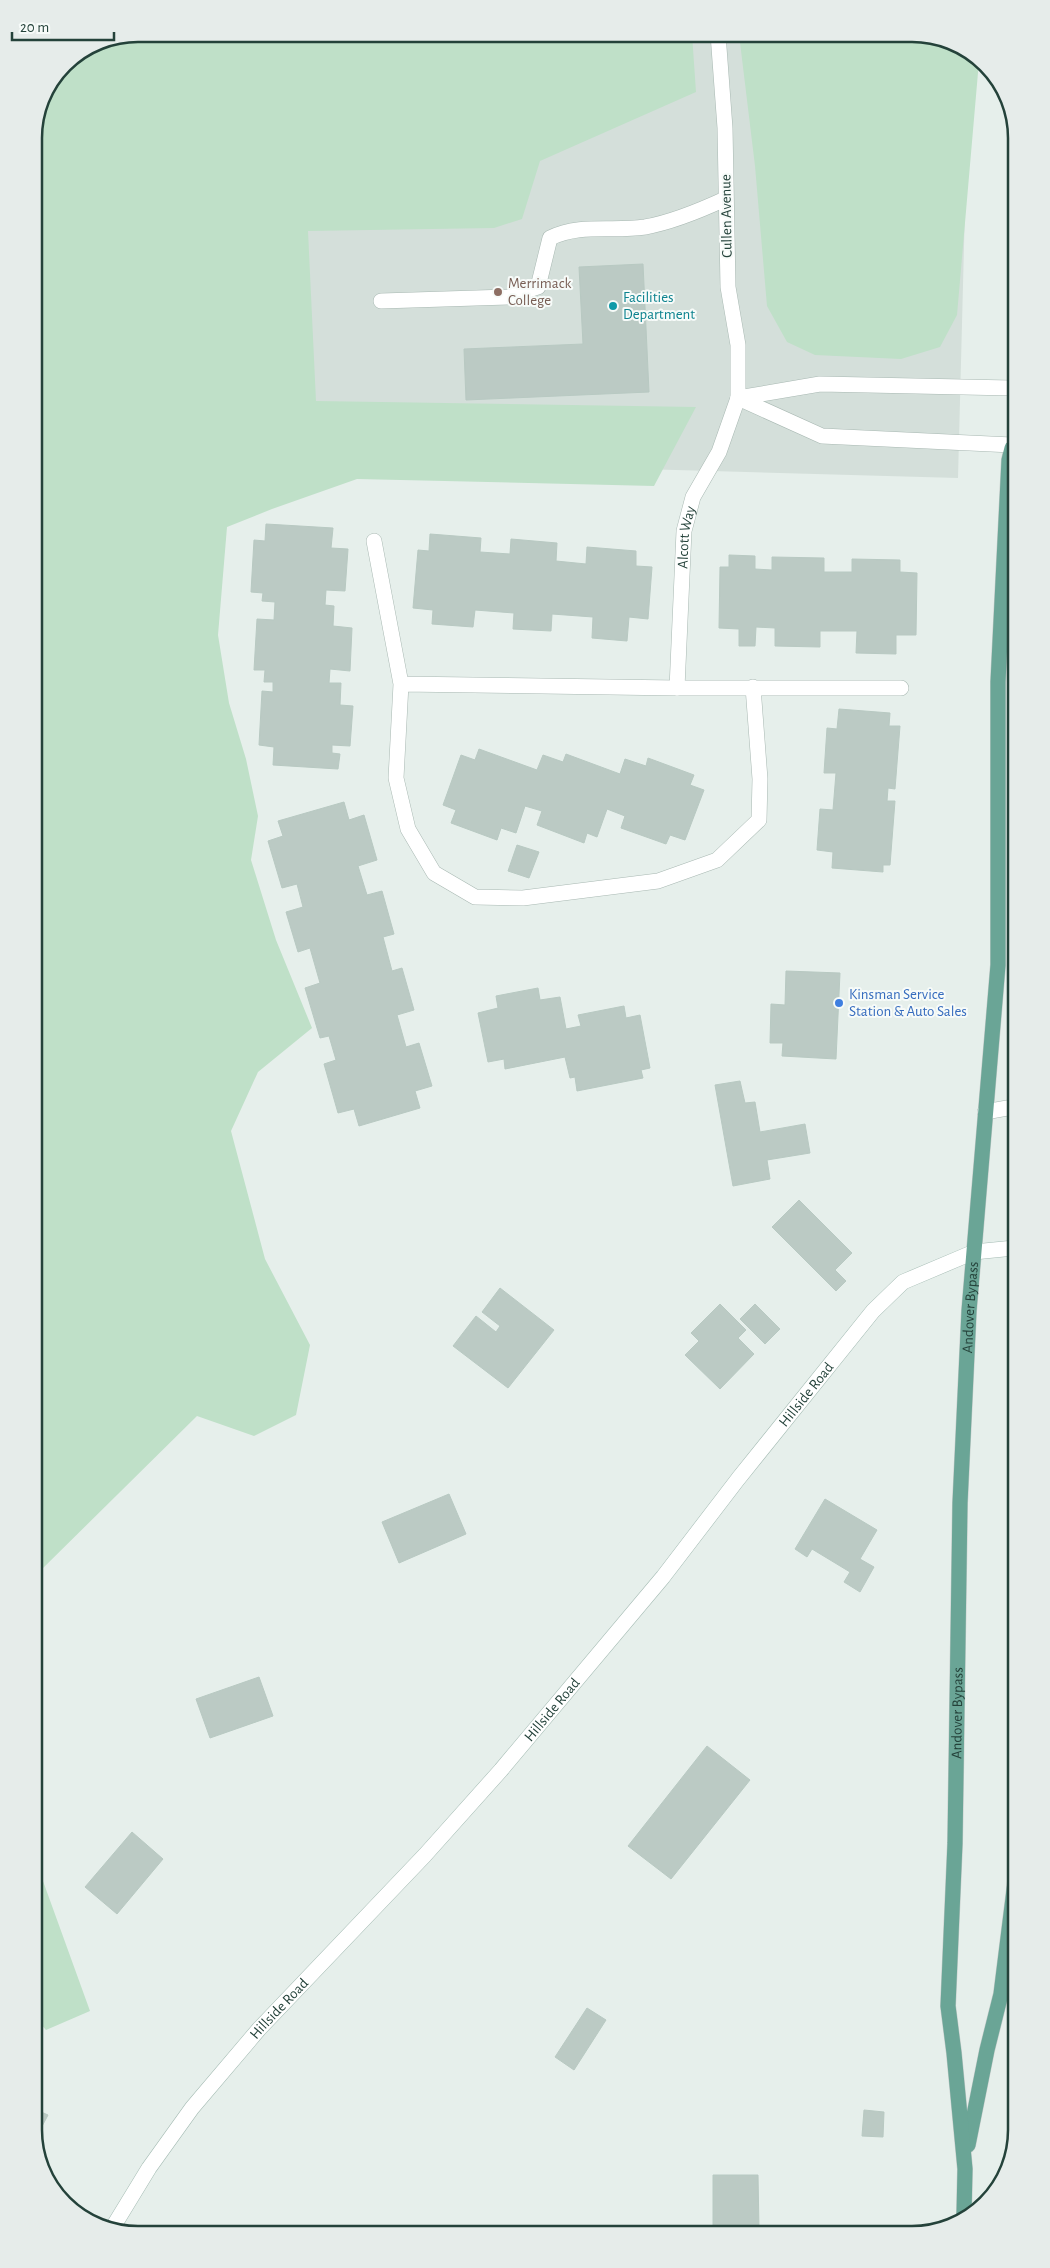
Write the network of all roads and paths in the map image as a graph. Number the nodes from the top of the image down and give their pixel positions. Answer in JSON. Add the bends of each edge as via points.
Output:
{"nodes":[{"id":1,"x":719,"y":43,"type":"edge"},
{"id":2,"x":725,"y":199,"type":"junction"},
{"id":3,"x":381,"y":301,"type":"dead end"},
{"id":4,"x":1008,"y":388,"type":"edge"},
{"id":5,"x":738,"y":398,"type":"junction"},
{"id":6,"x":1008,"y":447,"type":"edge"},
{"id":7,"x":1008,"y":514,"type":"edge"},
{"id":8,"x":374,"y":541,"type":"dead end"},
{"id":9,"x":401,"y":684,"type":"junction"},
{"id":10,"x":677,"y":688,"type":"junction"},
{"id":11,"x":753,"y":688,"type":"junction"},
{"id":12,"x":902,"y":688,"type":"dead end"},
{"id":13,"x":1008,"y":1108,"type":"edge"},
{"id":14,"x":985,"y":1112,"type":"junction"},
{"id":15,"x":1008,"y":1249,"type":"edge"},
{"id":16,"x":974,"y":1252,"type":"junction"},
{"id":17,"x":1008,"y":1938,"type":"edge"},
{"id":18,"x":965,"y":2169,"type":"junction"},
{"id":19,"x":964,"y":2210,"type":"edge"},
{"id":20,"x":115,"y":2223,"type":"edge"}],
"edges":[{"from":1,"to":2,"type":"street","name":"Cullen Avenue","via":[[725,128]]},
{"from":2,"to":3,"type":"street","via":[[690,215],[644,227],[566,230],[550,238],[538,287],[508,297]]},
{"from":2,"to":5,"type":"street","name":"Cullen Avenue","via":[[728,286],[738,345]]},
{"from":4,"to":5,"type":"street","via":[[820,384]]},
{"from":5,"to":6,"type":"street","via":[[822,436]]},
{"from":5,"to":10,"type":"street","name":"Alcott Way","via":[[719,452],[693,497],[684,531]]},
{"from":7,"to":14,"type":"main road","name":"Andover Bypass","via":[[998,682],[998,965]]},
{"from":8,"to":9,"type":"street"},
{"from":9,"to":10,"type":"street"},
{"from":9,"to":11,"type":"street","via":[[396,778],[408,829],[416,844],[434,873],[475,896],[523,898],[658,881],[717,860],[759,820],[760,779]]},
{"from":10,"to":11,"type":"street"},
{"from":11,"to":12,"type":"street"},
{"from":13,"to":14,"type":"street"},
{"from":14,"to":16,"type":"main road","name":"Andover Bypass"},
{"from":15,"to":16,"type":"street","name":"Hillside Road"},
{"from":16,"to":18,"type":"main road","name":"Andover Bypass","via":[[960,1503],[955,1824],[948,2006]]},
{"from":16,"to":20,"type":"street","name":"Hillside Road","via":[[903,1282],[873,1311],[663,1577],[502,1770],[260,2029],[192,2108]]},
{"from":17,"to":18,"type":"main road","name":"Andover Bypass","via":[[1001,1994],[985,2059]]},
{"from":18,"to":19,"type":"main road","name":"Andover Bypass"}]}
